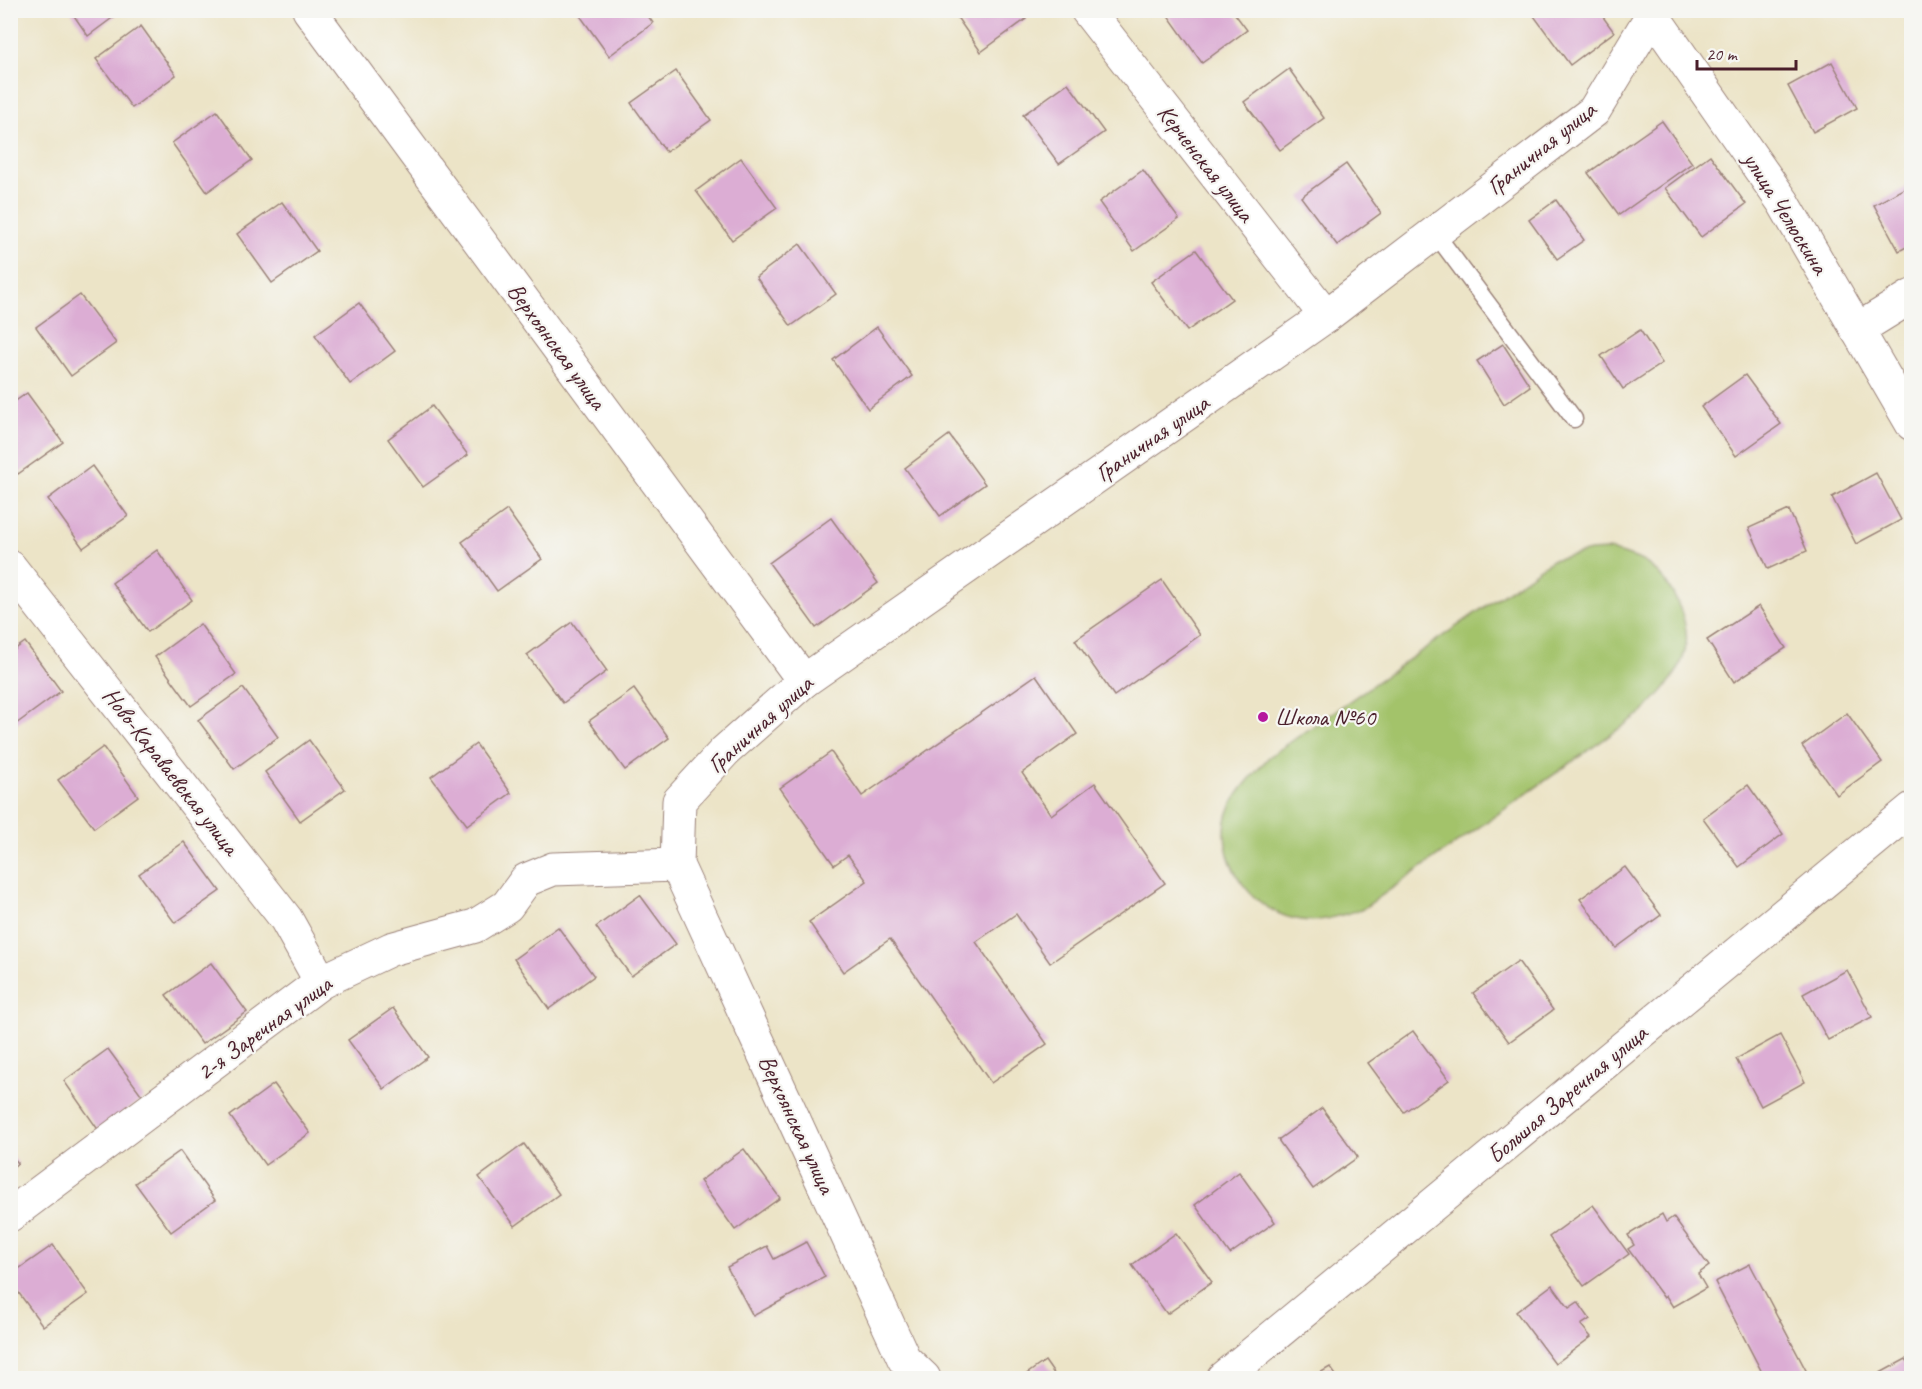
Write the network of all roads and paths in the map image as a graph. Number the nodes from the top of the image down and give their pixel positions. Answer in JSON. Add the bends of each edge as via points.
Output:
{"nodes":[{"id":1,"x":309,"y":10,"type":"edge"},
{"id":2,"x":1087,"y":10,"type":"edge"},
{"id":3,"x":1650,"y":13,"type":"edge"},
{"id":4,"x":1435,"y":233,"type":"junction"},
{"id":5,"x":1911,"y":296,"type":"edge"},
{"id":6,"x":1326,"y":316,"type":"junction"},
{"id":7,"x":1857,"y":330,"type":"junction"},
{"id":8,"x":1574,"y":419,"type":"dead end"},
{"id":9,"x":1911,"y":424,"type":"edge"},
{"id":10,"x":10,"y":567,"type":"edge"},
{"id":11,"x":804,"y":681,"type":"junction"},
{"id":12,"x":1911,"y":808,"type":"edge"},
{"id":13,"x":677,"y":865,"type":"junction"},
{"id":14,"x":321,"y":982,"type":"junction"},
{"id":15,"x":10,"y":1215,"type":"edge"},
{"id":16,"x":924,"y":1378,"type":"edge"},
{"id":17,"x":1223,"y":1378,"type":"edge"}],
"edges":[{"from":1,"to":11,"type":"street","name":"Верхоянская улица"},
{"from":2,"to":6,"type":"street","name":"Керченская улица"},
{"from":3,"to":4,"type":"street","name":"Граничная улица","via":[[1594,111]]},
{"from":3,"to":7,"type":"street","name":"улица Челюскина","via":[[1783,202]]},
{"from":4,"to":6,"type":"street","name":"Граничная улица"},
{"from":4,"to":8,"type":"lane"},
{"from":5,"to":7,"type":"street"},
{"from":6,"to":11,"type":"street","name":"Граничная улица"},
{"from":7,"to":9,"type":"street","name":"улица Челюскина"},
{"from":10,"to":14,"type":"street","name":"Ново-Караваевская улица","via":[[286,919]]},
{"from":11,"to":13,"type":"street","name":"Граничная улица","via":[[725,751],[679,801]]},
{"from":12,"to":17,"type":"street","name":"Большая Заречная улица"},
{"from":13,"to":14,"type":"street","name":"2-я Заречная улица","via":[[553,869],[526,880],[507,906],[474,926],[391,949]]},
{"from":13,"to":16,"type":"street","name":"Верхоянская улица","via":[[904,1359]]},
{"from":14,"to":15,"type":"street","name":"2-я Заречная улица"}]}
